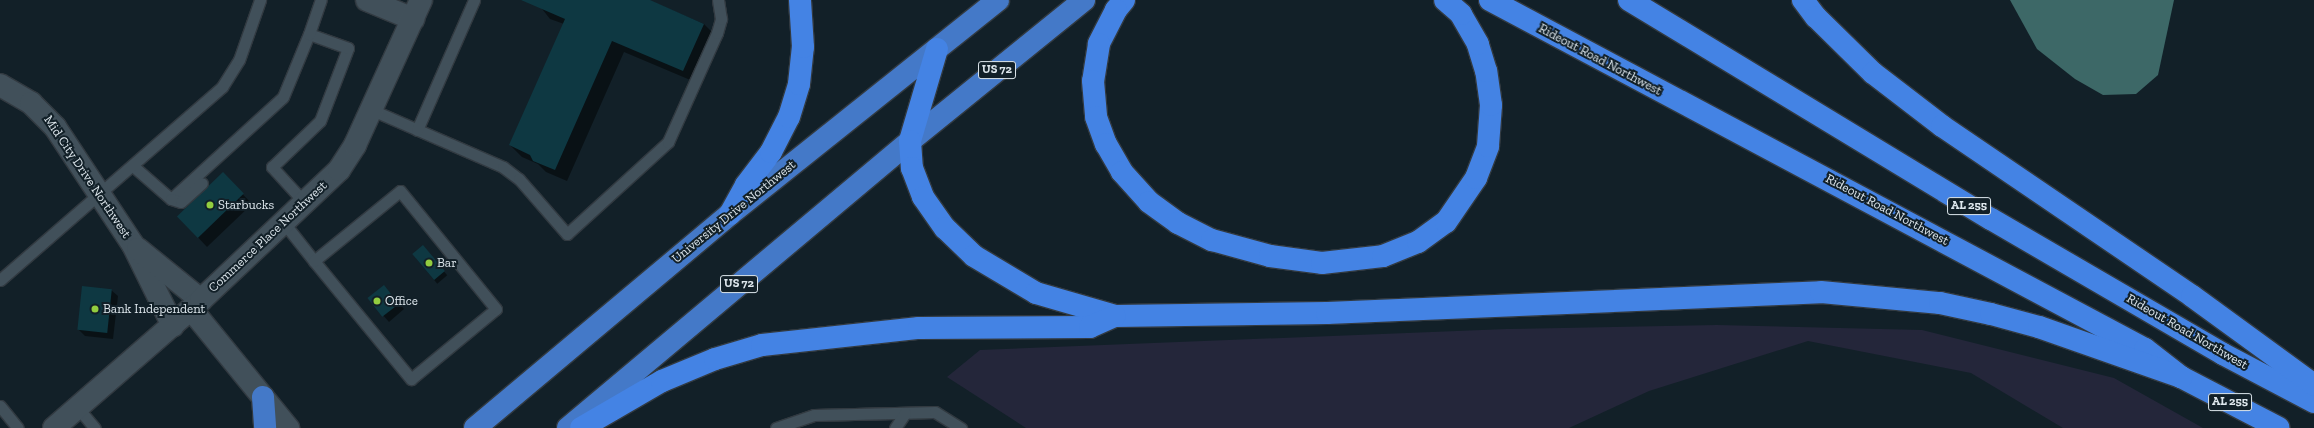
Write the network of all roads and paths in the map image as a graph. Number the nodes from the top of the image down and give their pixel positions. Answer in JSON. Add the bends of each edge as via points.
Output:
{"nodes":[{"id":1,"x":260,"y":0,"type":"edge"},
{"id":2,"x":321,"y":0,"type":"edge"},
{"id":3,"x":367,"y":0,"type":"edge"},
{"id":4,"x":474,"y":0,"type":"edge"},
{"id":5,"x":718,"y":0,"type":"edge"},
{"id":6,"x":800,"y":0,"type":"edge"},
{"id":7,"x":998,"y":0,"type":"edge"},
{"id":8,"x":1084,"y":0,"type":"edge"},
{"id":9,"x":1124,"y":0,"type":"edge"},
{"id":10,"x":1445,"y":0,"type":"edge"},
{"id":11,"x":1490,"y":0,"type":"edge"},
{"id":12,"x":1629,"y":0,"type":"edge"},
{"id":13,"x":1803,"y":0,"type":"edge"},
{"id":14,"x":417,"y":10,"type":"edge"},
{"id":15,"x":309,"y":34,"type":"junction"},
{"id":16,"x":937,"y":50,"type":"junction"},
{"id":17,"x":0,"y":85,"type":"edge"},
{"id":18,"x":372,"y":110,"type":"junction"},
{"id":19,"x":417,"y":130,"type":"junction"},
{"id":20,"x":910,"y":141,"type":"junction"},
{"id":21,"x":133,"y":166,"type":"junction"},
{"id":22,"x":100,"y":195,"type":"junction"},
{"id":23,"x":305,"y":203,"type":"junction"},
{"id":24,"x":730,"y":214,"type":"junction"},
{"id":25,"x":284,"y":223,"type":"junction"},
{"id":26,"x":133,"y":245,"type":"junction"},
{"id":27,"x":314,"y":261,"type":"junction"},
{"id":28,"x":0,"y":280,"type":"edge"},
{"id":29,"x":196,"y":304,"type":"junction"},
{"id":30,"x":1115,"y":316,"type":"junction"},
{"id":31,"x":173,"y":326,"type":"junction"},
{"id":32,"x":2181,"y":377,"type":"junction"},
{"id":33,"x":2314,"y":385,"type":"edge"},
{"id":34,"x":263,"y":397,"type":"junction"},
{"id":35,"x":2314,"y":402,"type":"edge"},
{"id":36,"x":0,"y":406,"type":"edge"},
{"id":37,"x":78,"y":408,"type":"junction"},
{"id":38,"x":905,"y":413,"type":"junction"},
{"id":39,"x":18,"y":428,"type":"edge"},
{"id":40,"x":54,"y":428,"type":"edge"},
{"id":41,"x":95,"y":428,"type":"edge"},
{"id":42,"x":265,"y":428,"type":"edge"},
{"id":43,"x":288,"y":428,"type":"edge"},
{"id":44,"x":475,"y":428,"type":"edge"},
{"id":45,"x":568,"y":428,"type":"edge"},
{"id":46,"x":581,"y":428,"type":"edge"},
{"id":47,"x":776,"y":428,"type":"edge"},
{"id":48,"x":895,"y":428,"type":"edge"},
{"id":49,"x":961,"y":428,"type":"edge"},
{"id":50,"x":2279,"y":428,"type":"edge"}],
"edges":[{"from":1,"to":21,"type":"lane","via":[[239,60],[222,87]]},
{"from":2,"to":15,"type":"lane"},
{"from":3,"to":14,"type":"street"},
{"from":4,"to":19,"type":"lane"},
{"from":5,"to":19,"type":"lane","via":[[721,19],[717,33],[668,142],[567,234],[519,179],[502,167]]},
{"from":6,"to":24,"type":"highway","via":[[803,46],[799,84],[789,117],[771,152],[746,185]]},
{"from":7,"to":16,"type":"highway","name":"University Drive Northwest"},
{"from":8,"to":20,"type":"highway","number":"US 72"},
{"from":9,"to":10,"type":"highway","via":[[1116,10],[1099,44],[1093,81],[1096,117],[1106,144],[1122,172],[1149,202],[1178,223],[1212,240],[1270,256],[1322,263],[1382,256],[1418,242],[1446,222],[1476,178],[1488,146],[1491,112],[1486,71],[1478,44],[1468,26],[1461,14]]},
{"from":11,"to":32,"type":"highway","name":"Rideout Road Northwest","number":"AL 255","via":[[2145,349]]},
{"from":12,"to":35,"type":"highway","name":"Rideout Road Northwest","number":"AL 255","via":[[1992,219],[2223,354]]},
{"from":13,"to":33,"type":"highway","via":[[1816,17],[1873,73],[1942,126],[2192,296]]},
{"from":14,"to":18,"type":"street","name":"Commerce Place Northwest"},
{"from":15,"to":21,"type":"lane","via":[[283,97],[234,144],[171,198]]},
{"from":15,"to":23,"type":"lane","via":[[348,48],[320,121],[272,167]]},
{"from":16,"to":20,"type":"highway"},
{"from":16,"to":24,"type":"highway","name":"University Drive Northwest"},
{"from":17,"to":22,"type":"street","name":"Mid City Drive Northwest","via":[[43,113]]},
{"from":18,"to":19,"type":"lane"},
{"from":18,"to":23,"type":"street","name":"Commerce Place Northwest","via":[[347,159]]},
{"from":20,"to":30,"type":"highway","via":[[912,168],[923,197],[945,228],[974,256],[1036,293]]},
{"from":20,"to":45,"type":"highway","number":"US 72"},
{"from":21,"to":22,"type":"lane"},
{"from":22,"to":26,"type":"street","name":"Mid City Drive Northwest"},
{"from":22,"to":28,"type":"lane"},
{"from":23,"to":25,"type":"street","name":"Commerce Place Northwest"},
{"from":24,"to":44,"type":"highway","name":"University Drive Northwest"},
{"from":25,"to":27,"type":"lane"},
{"from":25,"to":29,"type":"street","name":"Commerce Place Northwest"},
{"from":26,"to":29,"type":"street","name":"Mid City Drive Northwest"},
{"from":26,"to":31,"type":"street","name":"Mid City Drive Northwest"},
{"from":27,"to":27,"type":"lane","via":[[411,379],[496,310],[400,191]]},
{"from":29,"to":31,"type":"street","name":"Commerce Place Northwest"},
{"from":29,"to":34,"type":"street","name":"Mid City Drive Northwest"},
{"from":30,"to":32,"type":"highway","via":[[1327,313],[1605,299],[1821,292],[1940,303],[1991,314],[2039,327]]},
{"from":30,"to":46,"type":"highway","via":[[1090,327],[919,328],[762,346],[715,359],[662,382]]},
{"from":31,"to":37,"type":"street","name":"Commerce Place Northwest"},
{"from":32,"to":50,"type":"highway","name":"Rideout Road Northwest","number":"AL 255"},
{"from":34,"to":42,"type":"highway"},
{"from":34,"to":43,"type":"street","name":"Mid City Drive Northwest"},
{"from":36,"to":39,"type":"lane"},
{"from":37,"to":40,"type":"street","name":"Commerce Place Northwest"},
{"from":37,"to":41,"type":"lane"},
{"from":38,"to":47,"type":"lane","via":[[814,415]]},
{"from":38,"to":48,"type":"lane"},
{"from":38,"to":49,"type":"lane","via":[[934,412]]}]}
